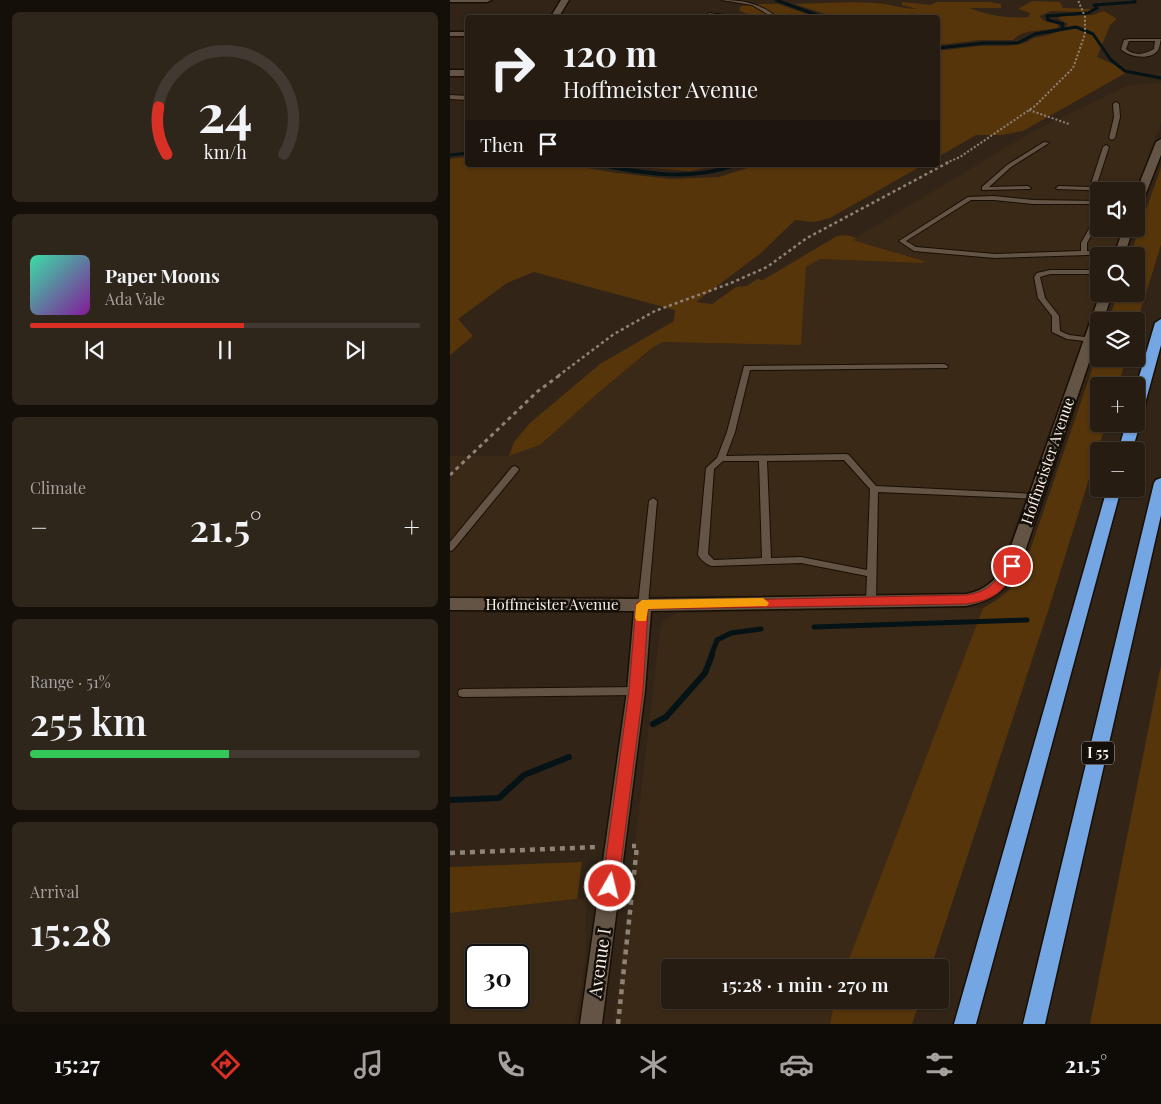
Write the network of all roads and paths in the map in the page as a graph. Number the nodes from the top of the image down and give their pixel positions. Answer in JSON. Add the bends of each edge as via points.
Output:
{"nodes":[{"id":1,"x":452,"y":0,"type":"edge"},
{"id":2,"x":487,"y":0,"type":"edge"},
{"id":3,"x":565,"y":0,"type":"edge"},
{"id":4,"x":724,"y":0,"type":"edge"},
{"id":5,"x":1078,"y":0,"type":"edge"},
{"id":6,"x":709,"y":14,"type":"dead end"},
{"id":7,"x":556,"y":15,"type":"edge"},
{"id":8,"x":716,"y":15,"type":"edge"},
{"id":9,"x":772,"y":15,"type":"edge"},
{"id":10,"x":450,"y":34,"type":"edge"},
{"id":11,"x":465,"y":34,"type":"edge"},
{"id":12,"x":1160,"y":40,"type":"edge"},
{"id":13,"x":450,"y":73,"type":"edge"},
{"id":14,"x":465,"y":73,"type":"edge"},
{"id":15,"x":450,"y":98,"type":"edge"},
{"id":16,"x":465,"y":98,"type":"edge"},
{"id":17,"x":1116,"y":104,"type":"dead end"},
{"id":18,"x":1029,"y":110,"type":"junction"},
{"id":19,"x":1068,"y":124,"type":"dead end"},
{"id":20,"x":1112,"y":138,"type":"dead end"},
{"id":21,"x":1161,"y":142,"type":"edge"},
{"id":22,"x":1046,"y":143,"type":"dead end"},
{"id":23,"x":1106,"y":147,"type":"dead end"},
{"id":24,"x":940,"y":166,"type":"edge"},
{"id":25,"x":939,"y":167,"type":"edge"},
{"id":26,"x":1094,"y":182,"type":"edge"},
{"id":27,"x":1145,"y":183,"type":"edge"},
{"id":28,"x":984,"y":188,"type":"junction"},
{"id":29,"x":1028,"y":188,"type":"dead end"},
{"id":30,"x":1059,"y":188,"type":"dead end"},
{"id":31,"x":1090,"y":189,"type":"edge"},
{"id":32,"x":970,"y":198,"type":"junction"},
{"id":33,"x":1090,"y":199,"type":"edge"},
{"id":34,"x":1090,"y":232,"type":"edge"},
{"id":35,"x":1084,"y":253,"type":"junction"},
{"id":36,"x":1090,"y":253,"type":"edge"},
{"id":37,"x":1090,"y":272,"type":"edge"},
{"id":38,"x":1161,"y":322,"type":"edge"},
{"id":39,"x":1090,"y":340,"type":"joint"},
{"id":40,"x":944,"y":366,"type":"dead end"},
{"id":41,"x":1145,"y":379,"type":"edge"},
{"id":42,"x":763,"y":458,"type":"junction"},
{"id":43,"x":721,"y":459,"type":"junction"},
{"id":44,"x":515,"y":469,"type":"dead end"},
{"id":45,"x":450,"y":475,"type":"edge"},
{"id":46,"x":1161,"y":482,"type":"edge"},
{"id":47,"x":874,"y":489,"type":"junction"},
{"id":48,"x":1036,"y":497,"type":"junction"},
{"id":49,"x":1112,"y":497,"type":"edge"},
{"id":50,"x":653,"y":501,"type":"dead end"},
{"id":51,"x":450,"y":548,"type":"edge"},
{"id":52,"x":767,"y":561,"type":"junction"},
{"id":53,"x":872,"y":574,"type":"junction"},
{"id":54,"x":871,"y":601,"type":"junction"},
{"id":55,"x":450,"y":604,"type":"edge"},
{"id":56,"x":642,"y":605,"type":"junction"},
{"id":57,"x":636,"y":691,"type":"junction"},
{"id":58,"x":463,"y":694,"type":"dead end"},
{"id":59,"x":568,"y":847,"type":"dead end"},
{"id":60,"x":450,"y":853,"type":"edge"},
{"id":61,"x":591,"y":1024,"type":"edge"},
{"id":62,"x":965,"y":1024,"type":"edge"},
{"id":63,"x":1034,"y":1024,"type":"edge"}],
"edges":[{"from":1,"to":2,"type":"street"},
{"from":3,"to":7,"type":"street"},
{"from":4,"to":9,"type":"lane","via":[[753,4]]},
{"from":5,"to":18,"type":"path","via":[[1085,17],[1086,34],[1073,68]]},
{"from":6,"to":8,"type":"lane"},
{"from":10,"to":11,"type":"street"},
{"from":12,"to":12,"type":"lane","via":[[1153,53],[1139,56],[1123,49],[1129,40]]},
{"from":13,"to":14,"type":"street"},
{"from":15,"to":16,"type":"lane"},
{"from":17,"to":20,"type":"lane","via":[[1117,117]]},
{"from":18,"to":19,"type":"path"},
{"from":18,"to":24,"type":"path","via":[[960,157]]},
{"from":21,"to":27,"type":"street"},
{"from":22,"to":28,"type":"lane","via":[[1009,166]]},
{"from":23,"to":26,"type":"lane"},
{"from":25,"to":45,"type":"path","via":[[807,238],[768,267],[655,311],[614,334],[538,391]]},
{"from":28,"to":29,"type":"lane"},
{"from":28,"to":32,"type":"lane"},
{"from":30,"to":31,"type":"lane"},
{"from":32,"to":33,"type":"lane","via":[[1033,202]]},
{"from":32,"to":35,"type":"lane","via":[[902,241],[914,249],[995,256]]},
{"from":34,"to":35,"type":"lane","via":[[1084,243]]},
{"from":35,"to":36,"type":"lane"},
{"from":37,"to":39,"type":"lane","via":[[1050,272],[1037,277],[1042,300],[1057,317],[1056,332]]},
{"from":38,"to":41,"type":"highway"},
{"from":39,"to":48,"type":"street","name":"Hoffmeister Avenue"},
{"from":40,"to":43,"type":"lane","via":[[747,368]]},
{"from":42,"to":43,"type":"lane"},
{"from":42,"to":47,"type":"lane","via":[[846,457]]},
{"from":42,"to":52,"type":"lane"},
{"from":43,"to":52,"type":"lane","via":[[710,468],[703,555],[712,563]]},
{"from":44,"to":51,"type":"lane"},
{"from":46,"to":63,"type":"highway","number":"I 55"},
{"from":47,"to":48,"type":"lane"},
{"from":47,"to":53,"type":"lane"},
{"from":48,"to":54,"type":"street","name":"Hoffmeister Avenue","via":[[1012,566],[1003,581],[982,598]]},
{"from":49,"to":62,"type":"highway"},
{"from":50,"to":56,"type":"lane"},
{"from":52,"to":53,"type":"lane","via":[[801,560]]},
{"from":53,"to":54,"type":"lane"},
{"from":54,"to":56,"type":"street","name":"Hoffmeister Avenue"},
{"from":55,"to":56,"type":"street","name":"Hoffmeister Avenue"},
{"from":56,"to":57,"type":"street","name":"Avenue I"},
{"from":57,"to":58,"type":"lane"},
{"from":57,"to":61,"type":"street","name":"Avenue I"},
{"from":59,"to":60,"type":"path"}]}
